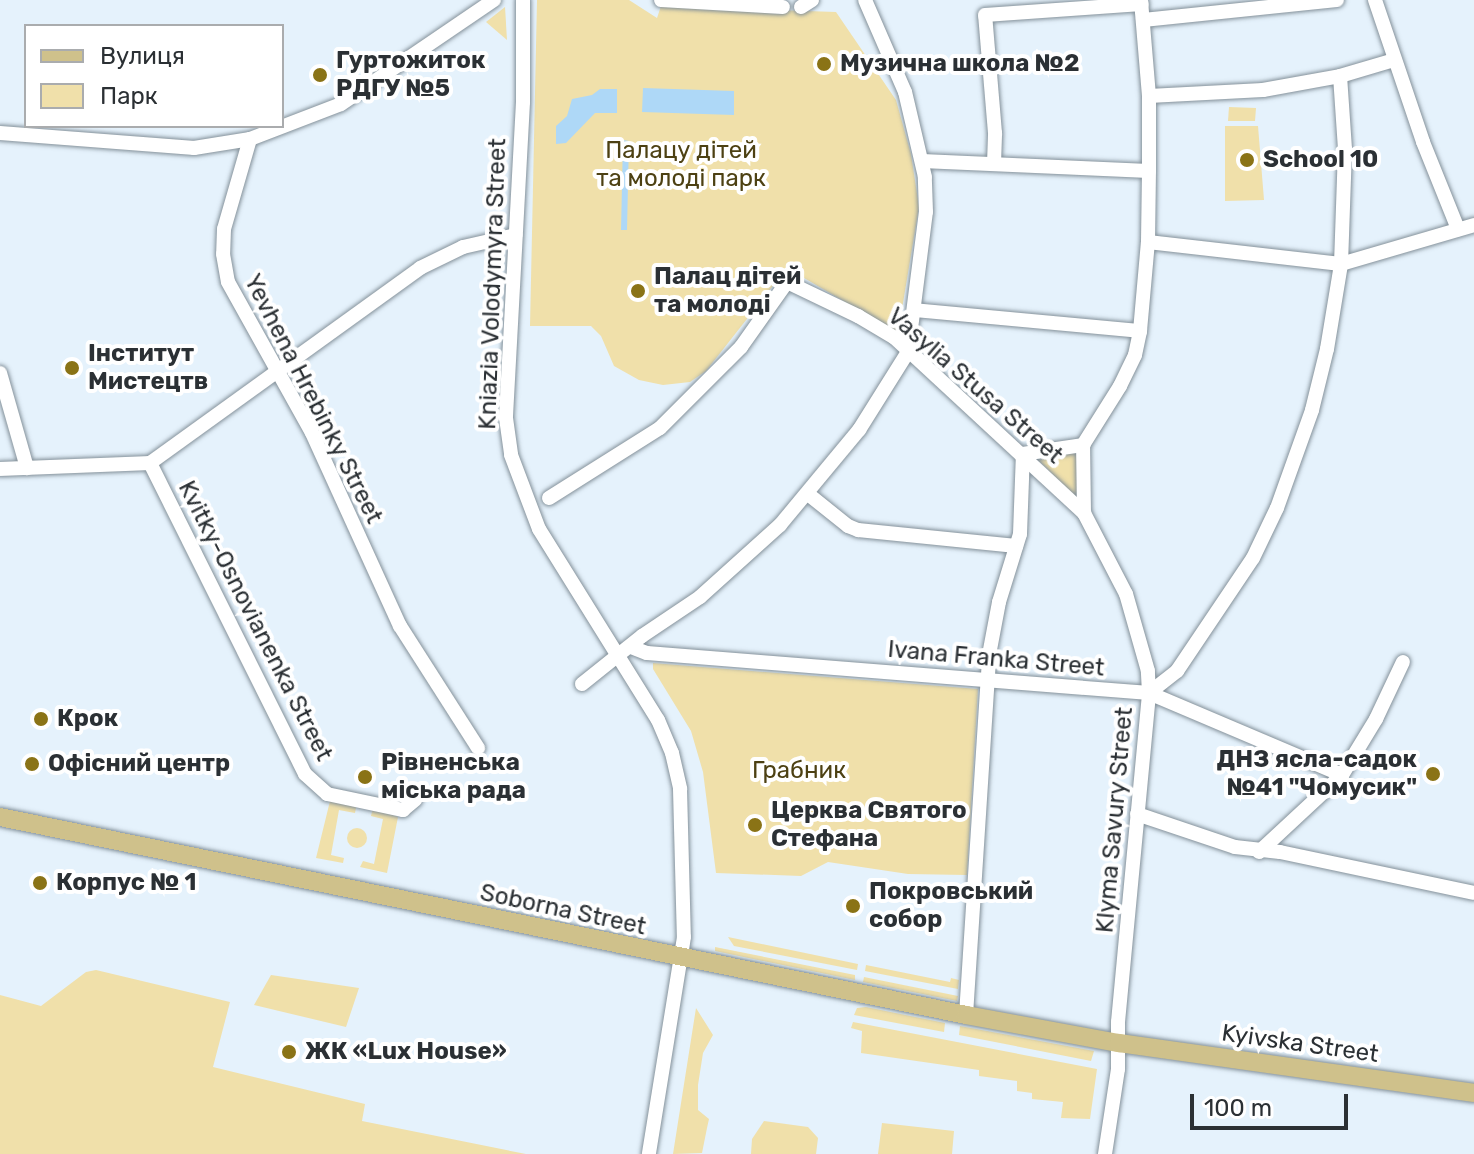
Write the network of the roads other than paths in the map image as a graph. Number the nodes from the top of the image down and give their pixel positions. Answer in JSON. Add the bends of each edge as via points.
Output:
{"nodes":[{"id":1,"x":494,"y":0,"type":"edge"},
{"id":2,"x":523,"y":0,"type":"edge"},
{"id":3,"x":661,"y":0,"type":"edge"},
{"id":4,"x":865,"y":0,"type":"edge"},
{"id":5,"x":1337,"y":0,"type":"edge"},
{"id":6,"x":1375,"y":0,"type":"edge"},
{"id":7,"x":1141,"y":2,"type":"edge"},
{"id":8,"x":783,"y":7,"type":"dead end"},
{"id":9,"x":1143,"y":20,"type":"junction"},
{"id":10,"x":1394,"y":60,"type":"junction"},
{"id":11,"x":1340,"y":76,"type":"junction"},
{"id":12,"x":1149,"y":96,"type":"junction"},
{"id":13,"x":284,"y":126,"type":"edge"},
{"id":14,"x":279,"y":128,"type":"edge"},
{"id":15,"x":0,"y":133,"type":"edge"},
{"id":16,"x":250,"y":139,"type":"junction"},
{"id":17,"x":922,"y":161,"type":"junction"},
{"id":18,"x":994,"y":164,"type":"junction"},
{"id":19,"x":1149,"y":171,"type":"junction"},
{"id":20,"x":1474,"y":225,"type":"edge"},
{"id":21,"x":1458,"y":229,"type":"junction"},
{"id":22,"x":516,"y":235,"type":"junction"},
{"id":23,"x":1148,"y":242,"type":"junction"},
{"id":24,"x":1341,"y":264,"type":"junction"},
{"id":25,"x":914,"y":310,"type":"junction"},
{"id":26,"x":1140,"y":331,"type":"junction"},
{"id":27,"x":908,"y":352,"type":"junction"},
{"id":28,"x":0,"y":373,"type":"edge"},
{"id":29,"x":277,"y":374,"type":"junction"},
{"id":30,"x":1083,"y":445,"type":"junction"},
{"id":31,"x":1023,"y":454,"type":"junction"},
{"id":32,"x":150,"y":463,"type":"junction"},
{"id":33,"x":27,"y":468,"type":"junction"},
{"id":34,"x":0,"y":469,"type":"edge"},
{"id":35,"x":808,"y":494,"type":"junction"},
{"id":36,"x":549,"y":498,"type":"dead end"},
{"id":37,"x":1084,"y":513,"type":"junction"},
{"id":38,"x":1016,"y":546,"type":"junction"},
{"id":39,"x":631,"y":647,"type":"junction"},
{"id":40,"x":616,"y":656,"type":"junction"},
{"id":41,"x":1403,"y":662,"type":"dead end"},
{"id":42,"x":988,"y":680,"type":"junction"},
{"id":43,"x":582,"y":684,"type":"dead end"},
{"id":44,"x":1149,"y":693,"type":"junction"},
{"id":45,"x":478,"y":748,"type":"dead end"},
{"id":46,"x":1342,"y":775,"type":"junction"},
{"id":47,"x":415,"y":800,"type":"dead end"},
{"id":48,"x":1137,"y":814,"type":"junction"},
{"id":49,"x":0,"y":817,"type":"edge"},
{"id":50,"x":1259,"y":852,"type":"junction"},
{"id":51,"x":1474,"y":893,"type":"edge"},
{"id":52,"x":680,"y":959,"type":"junction"},
{"id":53,"x":966,"y":1015,"type":"junction"},
{"id":54,"x":1119,"y":1043,"type":"junction"},
{"id":55,"x":1474,"y":1093,"type":"edge"},
{"id":56,"x":649,"y":1154,"type":"edge"},
{"id":57,"x":1105,"y":1154,"type":"edge"}],
"edges":[{"from":1,"to":13,"type":"street","via":[[341,104]]},
{"from":2,"to":22,"type":"street","name":"Kniazia Volodymyra Street"},
{"from":3,"to":8,"type":"street"},
{"from":4,"to":17,"type":"street","via":[[905,92]]},
{"from":5,"to":9,"type":"street"},
{"from":6,"to":10,"type":"street"},
{"from":7,"to":9,"type":"street"},
{"from":7,"to":18,"type":"street","via":[[985,15]]},
{"from":9,"to":12,"type":"street"},
{"from":10,"to":11,"type":"street"},
{"from":10,"to":21,"type":"street"},
{"from":11,"to":12,"type":"street","via":[[1263,90]]},
{"from":11,"to":24,"type":"street","name":"Klyma Savury Street","via":[[1345,149]]},
{"from":12,"to":19,"type":"street"},
{"from":14,"to":16,"type":"street"},
{"from":15,"to":16,"type":"street","via":[[194,148]]},
{"from":16,"to":29,"type":"street","name":"Yevhena Hrebinky Street","via":[[224,229],[224,268],[234,298]]},
{"from":17,"to":18,"type":"street"},
{"from":17,"to":25,"type":"street","via":[[926,212]]},
{"from":18,"to":19,"type":"street"},
{"from":19,"to":23,"type":"street"},
{"from":20,"to":21,"type":"street"},
{"from":21,"to":24,"type":"street"},
{"from":22,"to":29,"type":"street","via":[[463,247],[420,268]]},
{"from":22,"to":40,"type":"street","name":"Kniazia Volodymyra Street","via":[[506,418],[511,455],[539,529]]},
{"from":23,"to":24,"type":"street"},
{"from":23,"to":26,"type":"street"},
{"from":24,"to":44,"type":"street","name":"Klyma Savury Street","via":[[1320,379],[1277,508],[1253,558],[1202,637],[1177,671]]},
{"from":25,"to":26,"type":"street"},
{"from":25,"to":27,"type":"street"},
{"from":26,"to":30,"type":"street","via":[[1120,386]]},
{"from":27,"to":31,"type":"street","name":"Vasylia Stusa Street"},
{"from":27,"to":35,"type":"street","via":[[859,430]]},
{"from":27,"to":36,"type":"street","name":"Vasylia Stusa Street","via":[[858,316],[787,282],[741,347],[660,428]]},
{"from":28,"to":33,"type":"street"},
{"from":29,"to":32,"type":"street"},
{"from":29,"to":45,"type":"street","name":"Yevhena Hrebinky Street","via":[[312,433],[400,626]]},
{"from":30,"to":31,"type":"street"},
{"from":30,"to":37,"type":"street"},
{"from":31,"to":37,"type":"street","name":"Vasylia Stusa Street"},
{"from":31,"to":38,"type":"street","via":[[1023,513]]},
{"from":32,"to":33,"type":"street"},
{"from":32,"to":47,"type":"street","name":"Kvitky-Osnovianenka Street","via":[[305,774],[327,794],[403,810]]},
{"from":33,"to":34,"type":"street"},
{"from":35,"to":38,"type":"street","via":[[858,530]]},
{"from":35,"to":39,"type":"street","via":[[743,561]]},
{"from":37,"to":44,"type":"street","via":[[1126,594],[1148,671]]},
{"from":38,"to":42,"type":"street","via":[[994,624]]},
{"from":39,"to":40,"type":"street"},
{"from":39,"to":42,"type":"street","name":"Ivana Franka Street","via":[[647,653]]},
{"from":40,"to":43,"type":"street"},
{"from":40,"to":52,"type":"street","name":"Kniazia Volodymyra Street","via":[[658,720],[678,773],[684,870]]},
{"from":41,"to":46,"type":"street"},
{"from":42,"to":44,"type":"street","name":"Ivana Franka Street"},
{"from":42,"to":53,"type":"street"},
{"from":44,"to":46,"type":"street","name":"Ivana Franka Street"},
{"from":44,"to":48,"type":"street","name":"Klyma Savury Street"},
{"from":46,"to":50,"type":"street"},
{"from":48,"to":50,"type":"street"},
{"from":48,"to":54,"type":"street","name":"Klyma Savury Street"},
{"from":49,"to":52,"type":"main road","name":"Soborna Street"},
{"from":50,"to":51,"type":"street"},
{"from":52,"to":53,"type":"main road","name":"Soborna Street"},
{"from":52,"to":56,"type":"street","name":"Kniazia Volodymyra Street"},
{"from":53,"to":54,"type":"main road","name":"Soborna Street"},
{"from":54,"to":55,"type":"main road","name":"Kyivska Street"},
{"from":54,"to":57,"type":"street","name":"Klyma Savury Street"}]}
